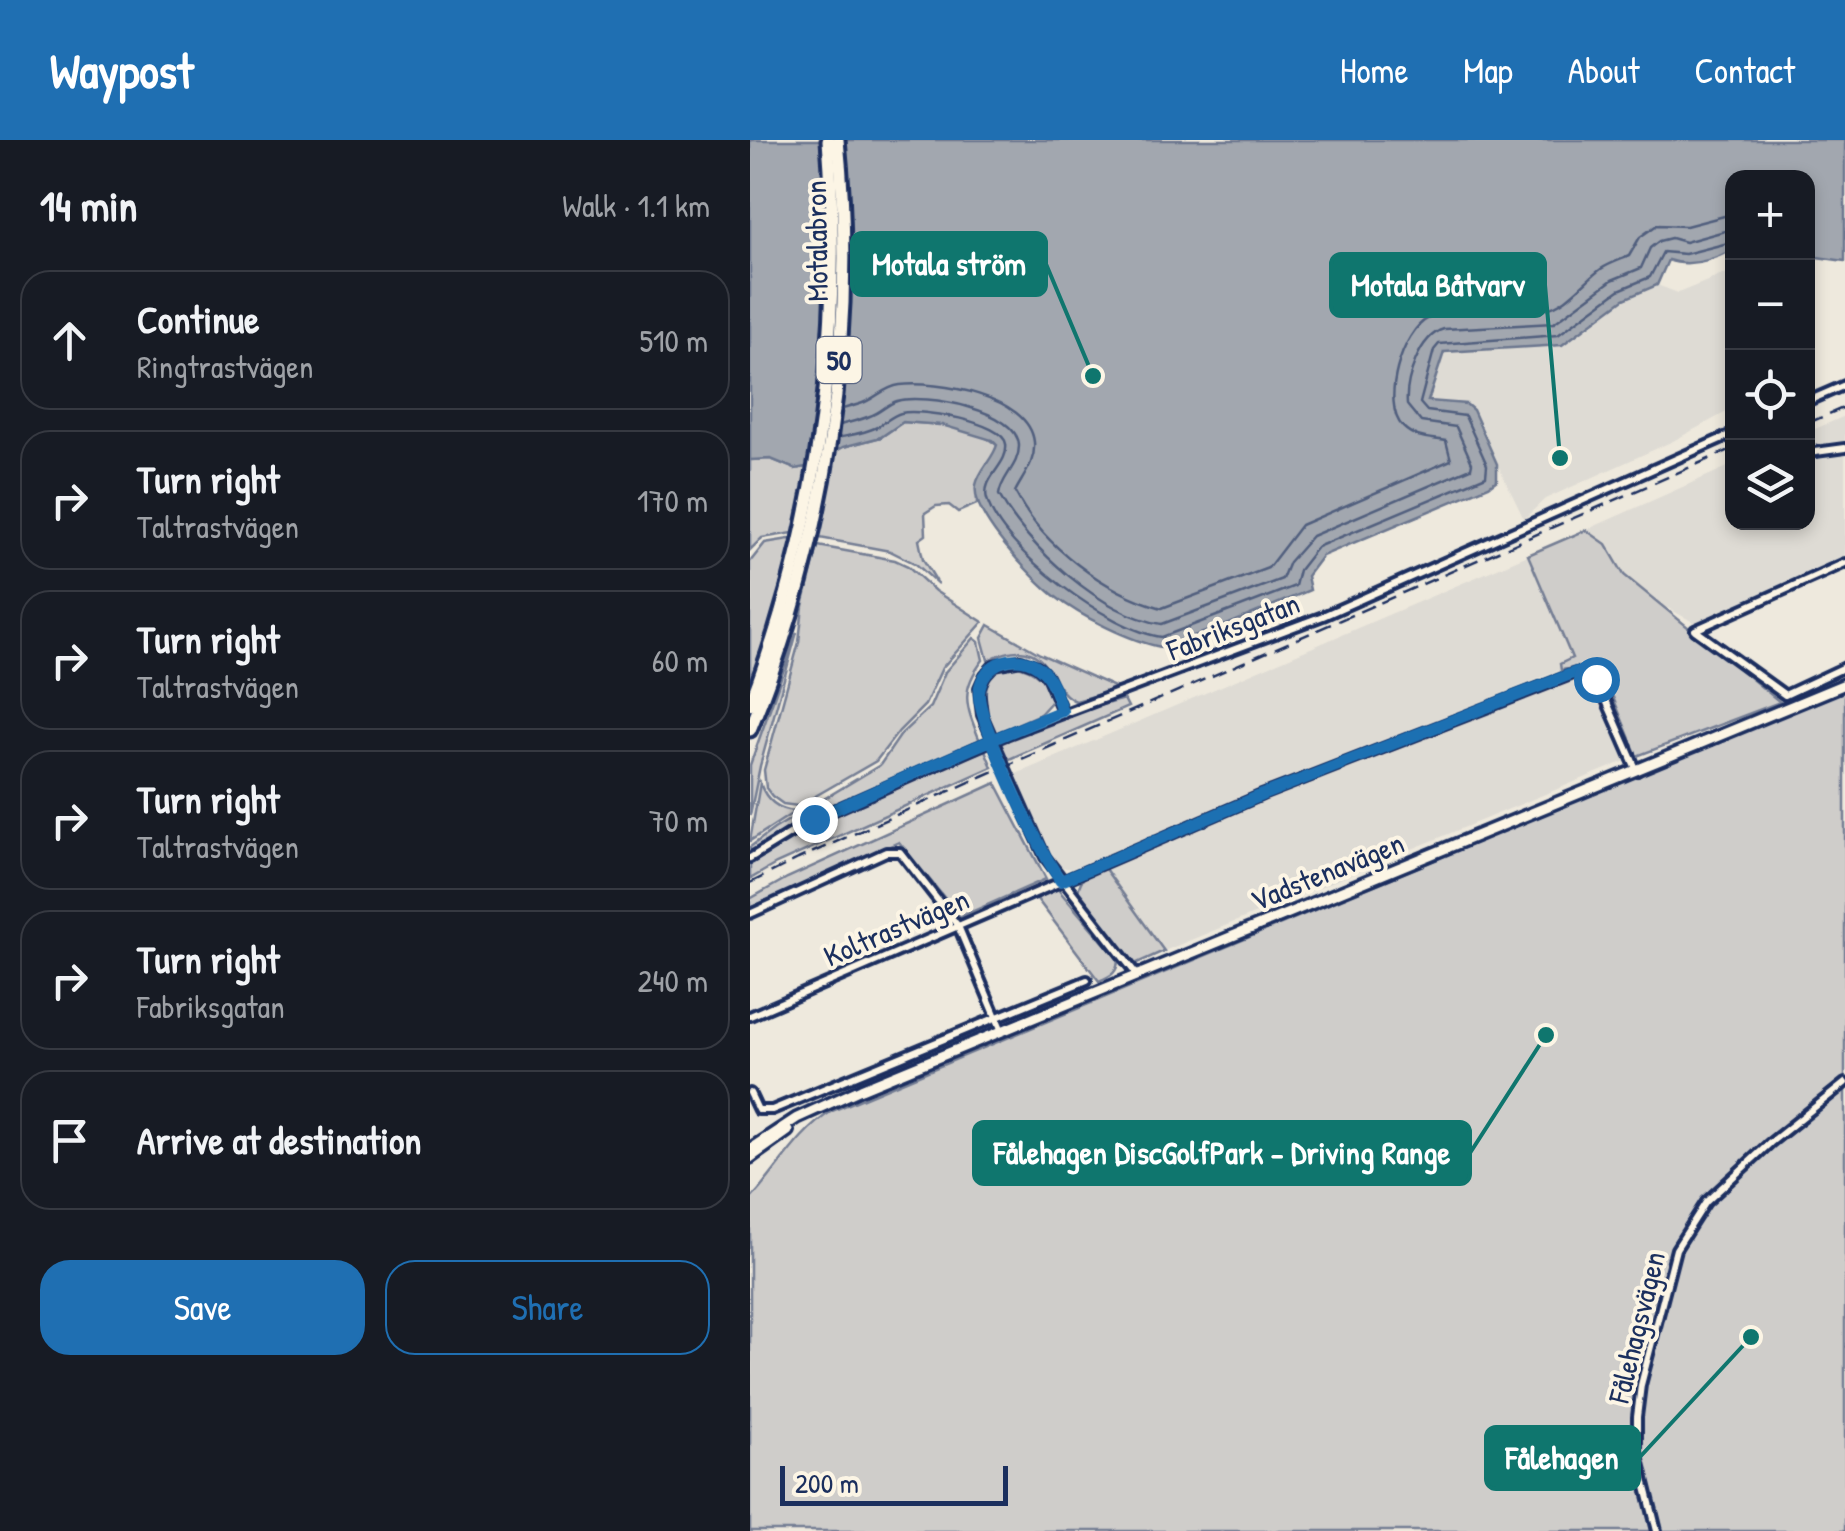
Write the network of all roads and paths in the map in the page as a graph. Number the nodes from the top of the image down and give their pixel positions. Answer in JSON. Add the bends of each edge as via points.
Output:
{"nodes":[{"id":1,"x":828,"y":140,"type":"edge"},
{"id":2,"x":838,"y":140,"type":"edge"},
{"id":3,"x":1845,"y":384,"type":"edge"},
{"id":4,"x":1815,"y":398,"type":"edge"},
{"id":5,"x":1725,"y":437,"type":"edge"},
{"id":6,"x":1845,"y":448,"type":"edge"},
{"id":7,"x":1815,"y":453,"type":"edge"},
{"id":8,"x":1845,"y":564,"type":"edge"},
{"id":9,"x":797,"y":576,"type":"junction"},
{"id":10,"x":1845,"y":667,"type":"edge"},
{"id":11,"x":1845,"y":684,"type":"edge"},
{"id":12,"x":750,"y":704,"type":"edge"},
{"id":13,"x":1062,"y":711,"type":"junction"},
{"id":14,"x":750,"y":730,"type":"edge"},
{"id":15,"x":1637,"y":772,"type":"junction"},
{"id":16,"x":750,"y":858,"type":"edge"},
{"id":17,"x":1061,"y":881,"type":"junction"},
{"id":18,"x":750,"y":914,"type":"edge"},
{"id":19,"x":958,"y":926,"type":"junction"},
{"id":20,"x":1138,"y":976,"type":"junction"},
{"id":21,"x":1087,"y":980,"type":"dead end"},
{"id":22,"x":750,"y":1016,"type":"edge"},
{"id":23,"x":996,"y":1017,"type":"junction"},
{"id":24,"x":1002,"y":1032,"type":"junction"},
{"id":25,"x":1845,"y":1083,"type":"edge"},
{"id":26,"x":750,"y":1093,"type":"edge"},
{"id":27,"x":828,"y":1105,"type":"junction"},
{"id":28,"x":750,"y":1149,"type":"edge"},
{"id":29,"x":750,"y":1158,"type":"edge"},
{"id":30,"x":1656,"y":1531,"type":"edge"}],
"edges":[{"from":1,"to":9,"type":"highway","name":"Motalabron","number":"50","via":[[828,368]]},
{"from":2,"to":9,"type":"highway","name":"Motalabron","number":"50","via":[[838,369],[822,484]]},
{"from":3,"to":4,"type":"street"},
{"from":5,"to":13,"type":"street","name":"Fabriksgatan","via":[[1323,616]]},
{"from":6,"to":7,"type":"street"},
{"from":8,"to":10,"type":"street","via":[[1695,630],[1782,694]]},
{"from":9,"to":12,"type":"highway","number":"50"},
{"from":9,"to":14,"type":"highway","number":"50"},
{"from":11,"to":15,"type":"main road","name":"Vadstenavägen"},
{"from":13,"to":16,"type":"street","name":"Fabriksgatan","bridge":true,"via":[[814,819]]},
{"from":13,"to":17,"type":"street","via":[[1047,676],[1030,662],[1003,661],[982,680],[982,715]]},
{"from":15,"to":17,"type":"street","name":"Koltrastvägen","via":[[1598,682],[1576,672]]},
{"from":15,"to":20,"type":"main road","name":"Vadstenavägen"},
{"from":17,"to":19,"type":"street","name":"Koltrastvägen"},
{"from":17,"to":20,"type":"street"},
{"from":18,"to":19,"type":"street","via":[[896,851]]},
{"from":19,"to":22,"type":"street","name":"Koltrastvägen"},
{"from":19,"to":23,"type":"street"},
{"from":20,"to":24,"type":"main road","name":"Vadstenavägen"},
{"from":21,"to":23,"type":"street"},
{"from":23,"to":24,"type":"street"},
{"from":23,"to":26,"type":"street","via":[[772,1110],[758,1110]]},
{"from":24,"to":27,"type":"main road","name":"Vadstenavägen"},
{"from":25,"to":30,"type":"street","name":"Fålehagsvägen","via":[[1706,1202],[1676,1249],[1636,1416],[1637,1451]]},
{"from":27,"to":28,"type":"main road","name":"Vadstenavägen"},
{"from":27,"to":29,"type":"main road","name":"Vadstenavägen"}]}
